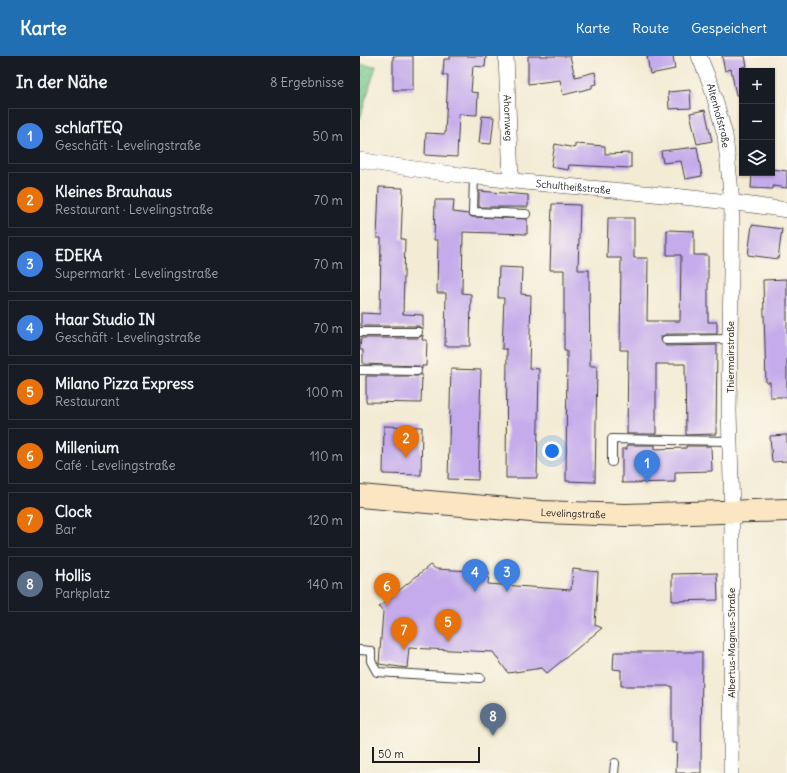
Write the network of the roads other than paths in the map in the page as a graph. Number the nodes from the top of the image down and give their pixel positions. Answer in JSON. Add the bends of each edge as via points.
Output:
{"nodes":[{"id":1,"x":506,"y":56,"type":"edge"},
{"id":2,"x":699,"y":56,"type":"edge"},
{"id":3,"x":360,"y":160,"type":"edge"},
{"id":4,"x":474,"y":176,"type":"junction"},
{"id":5,"x":511,"y":180,"type":"junction"},
{"id":6,"x":732,"y":202,"type":"junction"},
{"id":7,"x":787,"y":210,"type":"edge"},
{"id":8,"x":526,"y":214,"type":"dead end"},
{"id":9,"x":360,"y":332,"type":"edge"},
{"id":10,"x":418,"y":332,"type":"dead end"},
{"id":11,"x":730,"y":339,"type":"junction"},
{"id":12,"x":666,"y":340,"type":"dead end"},
{"id":13,"x":360,"y":370,"type":"edge"},
{"id":14,"x":417,"y":371,"type":"dead end"},
{"id":15,"x":730,"y":441,"type":"junction"},
{"id":16,"x":612,"y":462,"type":"dead end"},
{"id":17,"x":360,"y":496,"type":"edge"},
{"id":18,"x":787,"y":510,"type":"edge"},
{"id":19,"x":732,"y":513,"type":"junction"},
{"id":20,"x":360,"y":650,"type":"edge"},
{"id":21,"x":480,"y":678,"type":"dead end"},
{"id":22,"x":614,"y":763,"type":"dead end"},
{"id":23,"x":614,"y":773,"type":"edge"},
{"id":24,"x":731,"y":773,"type":"edge"}],
"edges":[{"from":1,"to":5,"type":"street","name":"Ahornweg"},
{"from":2,"to":6,"type":"street","name":"Altenhofstraße","via":[[712,85],[725,135]]},
{"from":3,"to":4,"type":"street","name":"Schultheißstraße"},
{"from":4,"to":5,"type":"street","name":"Schultheißstraße"},
{"from":4,"to":8,"type":"lane","via":[[473,212]]},
{"from":5,"to":6,"type":"street","name":"Schultheißstraße"},
{"from":6,"to":7,"type":"street","name":"Schultheißstraße"},
{"from":6,"to":11,"type":"street","name":"Thiermairstraße"},
{"from":9,"to":10,"type":"lane"},
{"from":11,"to":12,"type":"lane"},
{"from":11,"to":15,"type":"street","name":"Thiermairstraße"},
{"from":13,"to":14,"type":"lane"},
{"from":15,"to":16,"type":"lane","via":[[612,440]]},
{"from":15,"to":19,"type":"street","name":"Thiermairstraße"},
{"from":17,"to":19,"type":"street","name":"Levelingstraße","via":[[542,512],[626,515]]},
{"from":18,"to":19,"type":"street","name":"Levelingstraße"},
{"from":19,"to":24,"type":"street","name":"Albertus-Magnus-Straße"},
{"from":20,"to":21,"type":"lane","via":[[370,651],[378,672]]},
{"from":22,"to":23,"type":"lane"}]}
